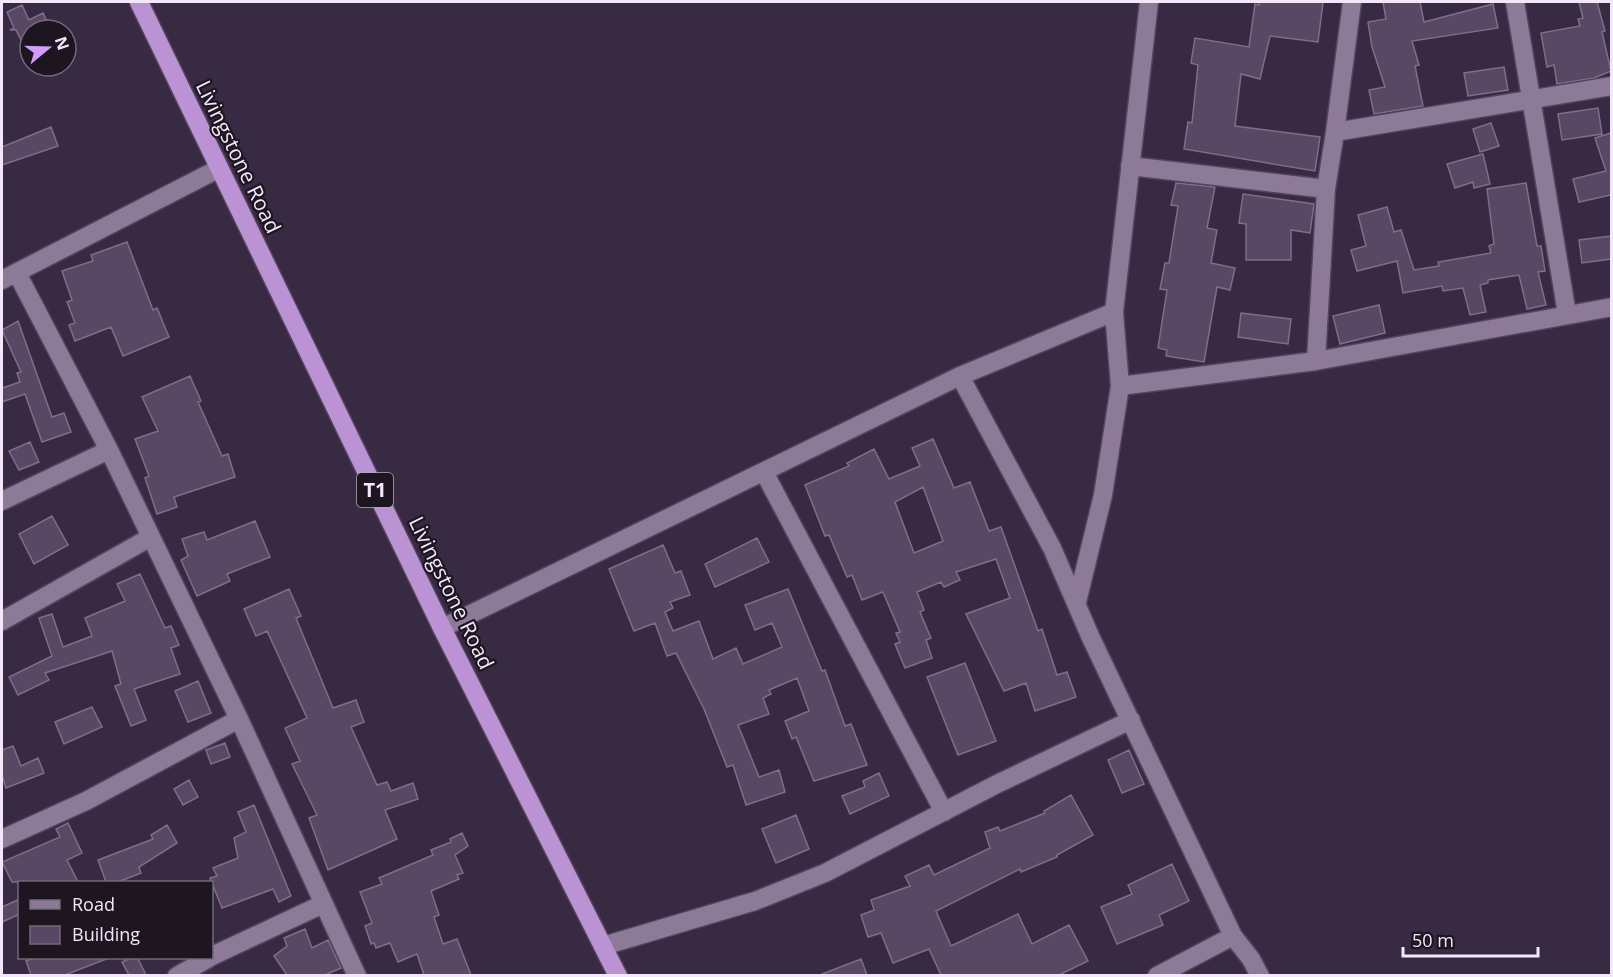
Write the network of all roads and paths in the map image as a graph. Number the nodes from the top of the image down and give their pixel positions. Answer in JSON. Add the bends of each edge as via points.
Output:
{"nodes":[{"id":1,"x":139,"y":2,"type":"edge"},
{"id":2,"x":1149,"y":2,"type":"edge"},
{"id":3,"x":1352,"y":2,"type":"edge"},
{"id":4,"x":1515,"y":2,"type":"edge"},
{"id":5,"x":1611,"y":86,"type":"edge"},
{"id":6,"x":1531,"y":100,"type":"junction"},
{"id":7,"x":1335,"y":132,"type":"junction"},
{"id":8,"x":1131,"y":166,"type":"junction"},
{"id":9,"x":218,"y":170,"type":"junction"},
{"id":10,"x":1326,"y":189,"type":"junction"},
{"id":11,"x":9,"y":277,"type":"edge"},
{"id":12,"x":1611,"y":307,"type":"edge"},
{"id":13,"x":1114,"y":312,"type":"junction"},
{"id":14,"x":1567,"y":314,"type":"junction"},
{"id":15,"x":1316,"y":361,"type":"junction"},
{"id":16,"x":960,"y":376,"type":"junction"},
{"id":17,"x":1120,"y":386,"type":"junction"},
{"id":18,"x":109,"y":450,"type":"junction"},
{"id":19,"x":764,"y":472,"type":"junction"},
{"id":20,"x":2,"y":501,"type":"edge"},
{"id":21,"x":151,"y":537,"type":"junction"},
{"id":22,"x":1077,"y":602,"type":"junction"},
{"id":23,"x":2,"y":621,"type":"edge"},
{"id":24,"x":442,"y":628,"type":"junction"},
{"id":25,"x":239,"y":719,"type":"junction"},
{"id":26,"x":1131,"y":720,"type":"junction"},
{"id":27,"x":944,"y":812,"type":"junction"},
{"id":28,"x":2,"y":839,"type":"edge"},
{"id":29,"x":323,"y":904,"type":"junction"},
{"id":30,"x":1233,"y":936,"type":"junction"},
{"id":31,"x":603,"y":946,"type":"junction"},
{"id":32,"x":213,"y":956,"type":"edge"},
{"id":33,"x":206,"y":959,"type":"edge"},
{"id":34,"x":177,"y":975,"type":"edge"},
{"id":35,"x":357,"y":975,"type":"edge"},
{"id":36,"x":618,"y":975,"type":"edge"},
{"id":37,"x":1157,"y":975,"type":"edge"},
{"id":38,"x":1260,"y":975,"type":"edge"}],
"edges":[{"from":1,"to":9,"type":"highway","name":"Livingstone Road","number":"T1"},
{"from":2,"to":8,"type":"street"},
{"from":3,"to":7,"type":"street"},
{"from":4,"to":6,"type":"street"},
{"from":5,"to":6,"type":"street"},
{"from":6,"to":7,"type":"street"},
{"from":6,"to":14,"type":"street"},
{"from":7,"to":10,"type":"street"},
{"from":8,"to":10,"type":"street"},
{"from":8,"to":13,"type":"street"},
{"from":9,"to":11,"type":"street"},
{"from":9,"to":24,"type":"highway","name":"Livingstone Road","number":"T1"},
{"from":10,"to":15,"type":"street"},
{"from":11,"to":18,"type":"street"},
{"from":12,"to":14,"type":"street"},
{"from":13,"to":16,"type":"street"},
{"from":13,"to":17,"type":"street"},
{"from":14,"to":15,"type":"street"},
{"from":15,"to":17,"type":"street"},
{"from":16,"to":19,"type":"street"},
{"from":16,"to":22,"type":"street"},
{"from":17,"to":22,"type":"street","via":[[1103,495]]},
{"from":18,"to":20,"type":"street"},
{"from":18,"to":21,"type":"street"},
{"from":19,"to":24,"type":"street"},
{"from":19,"to":27,"type":"street"},
{"from":21,"to":23,"type":"street"},
{"from":21,"to":25,"type":"street"},
{"from":22,"to":26,"type":"street"},
{"from":24,"to":31,"type":"highway","name":"Livingstone Road","number":"T1"},
{"from":25,"to":28,"type":"street","via":[[86,801]]},
{"from":25,"to":29,"type":"street"},
{"from":26,"to":27,"type":"street"},
{"from":26,"to":30,"type":"street"},
{"from":27,"to":31,"type":"street","via":[[825,873],[755,901]]},
{"from":29,"to":32,"type":"street"},
{"from":29,"to":35,"type":"street"},
{"from":30,"to":37,"type":"street"},
{"from":30,"to":38,"type":"street"},
{"from":31,"to":36,"type":"highway","name":"Livingstone Road","number":"T1"},
{"from":33,"to":34,"type":"street"}]}
